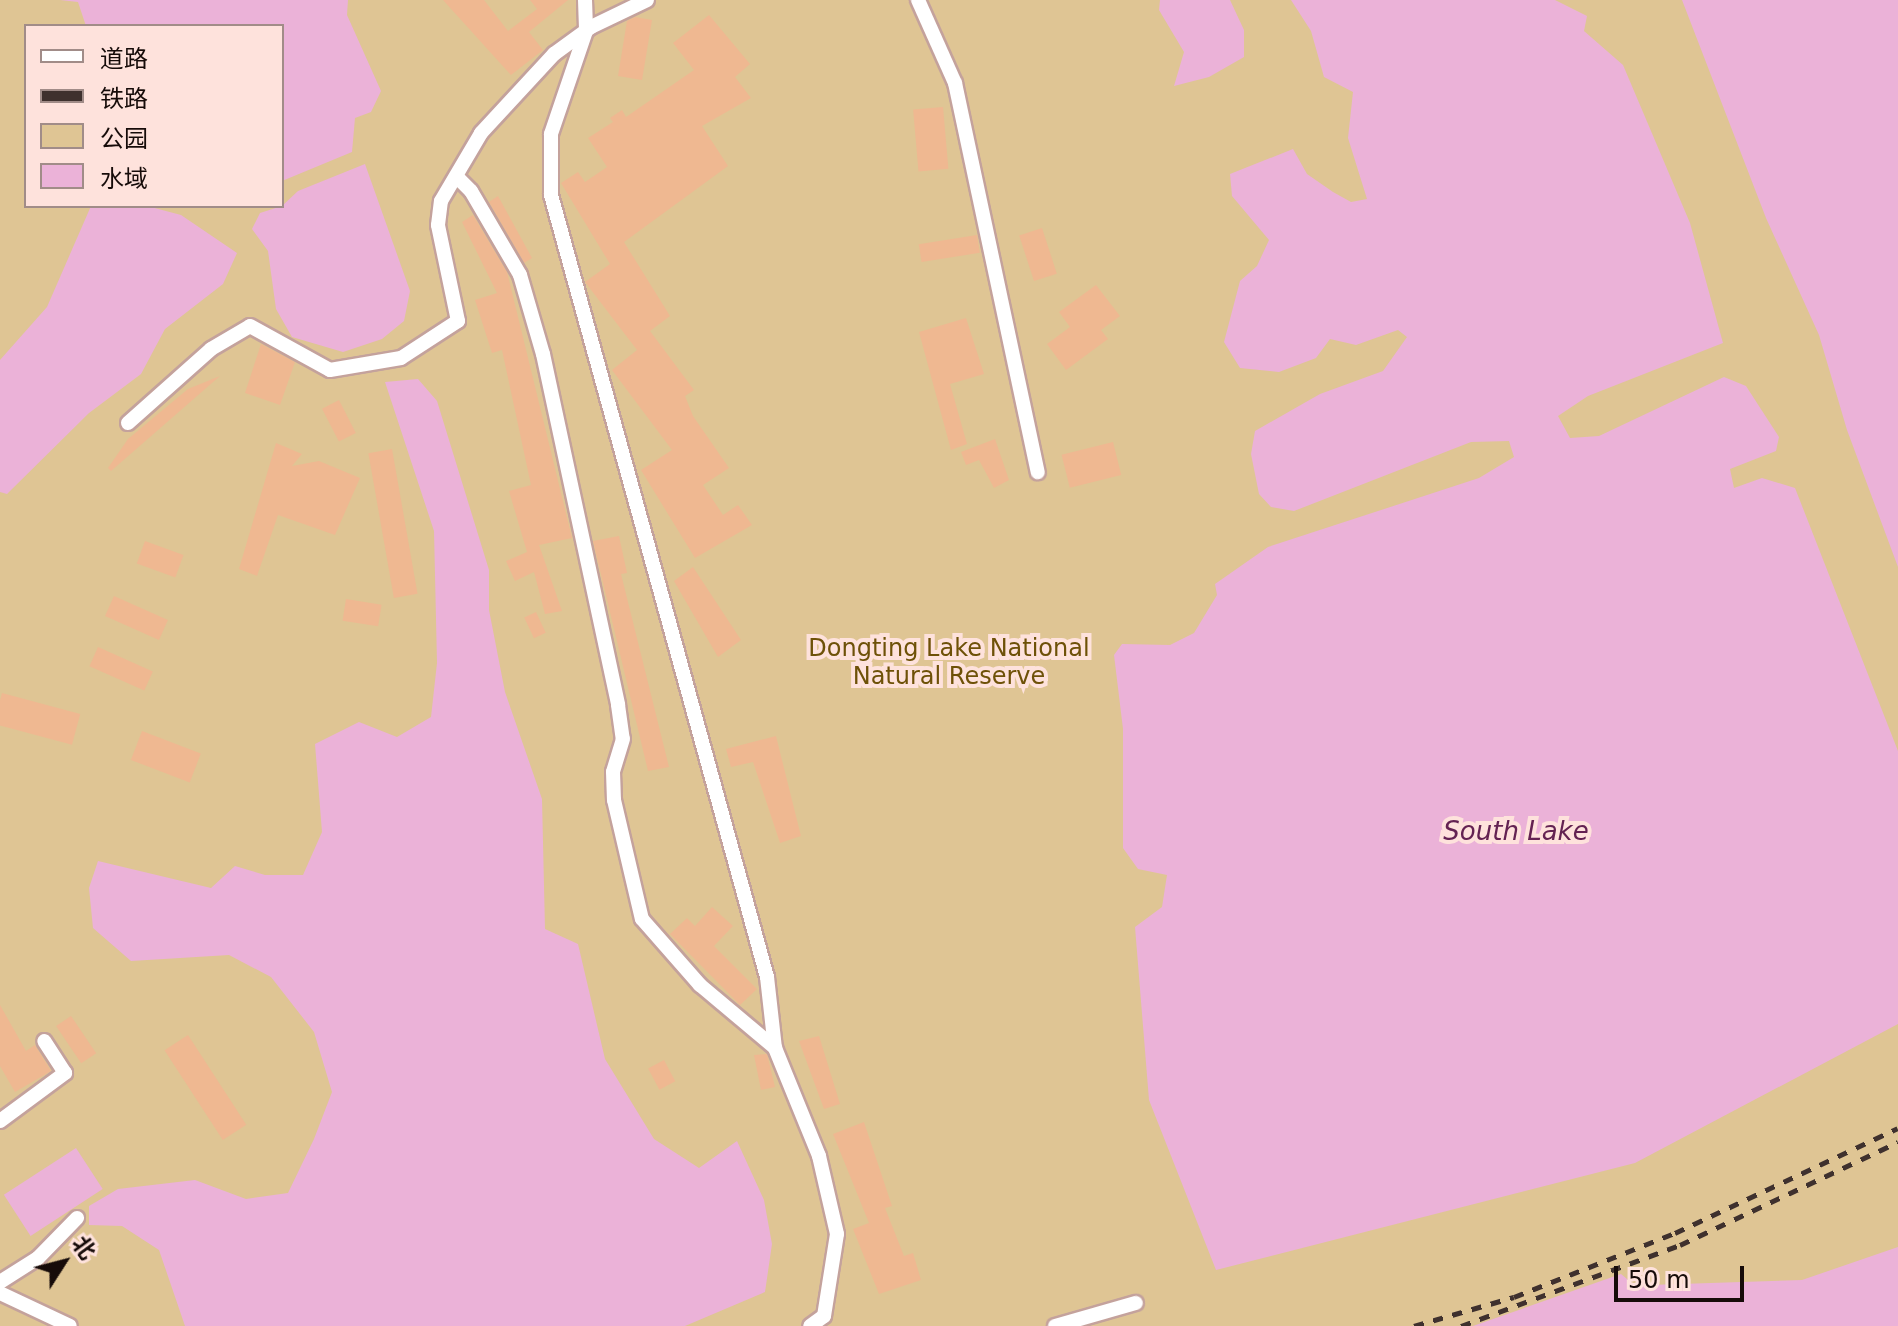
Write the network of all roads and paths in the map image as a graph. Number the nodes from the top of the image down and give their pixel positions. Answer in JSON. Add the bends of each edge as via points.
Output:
{"nodes":[{"id":1,"x":585,"y":0,"type":"edge"},
{"id":2,"x":647,"y":0,"type":"edge"},
{"id":3,"x":918,"y":0,"type":"edge"},
{"id":4,"x":586,"y":31,"type":"junction"},
{"id":5,"x":458,"y":178,"type":"junction"},
{"id":6,"x":128,"y":423,"type":"dead end"},
{"id":7,"x":1038,"y":472,"type":"dead end"},
{"id":8,"x":44,"y":1041,"type":"dead end"},
{"id":9,"x":775,"y":1048,"type":"junction"},
{"id":10,"x":0,"y":1121,"type":"edge"},
{"id":11,"x":77,"y":1218,"type":"dead end"},
{"id":12,"x":0,"y":1282,"type":"edge"},
{"id":13,"x":0,"y":1293,"type":"edge"},
{"id":14,"x":1136,"y":1303,"type":"dead end"},
{"id":15,"x":70,"y":1326,"type":"edge"},
{"id":16,"x":810,"y":1326,"type":"edge"},
{"id":17,"x":1055,"y":1326,"type":"edge"}],
"edges":[{"from":1,"to":4,"type":"street"},
{"from":2,"to":4,"type":"street"},
{"from":3,"to":7,"type":"street","via":[[955,83]]},
{"from":4,"to":5,"type":"street","via":[[518,89],[481,133]]},
{"from":4,"to":9,"type":"street","via":[[551,134],[551,195],[767,977]]},
{"from":5,"to":6,"type":"street","via":[[441,201],[438,225],[458,321],[401,358],[330,370],[250,326],[211,349]]},
{"from":5,"to":9,"type":"street","via":[[520,275],[560,423],[582,555],[618,705],[623,739],[613,772],[614,800],[642,919],[700,985]]},
{"from":8,"to":10,"type":"street","via":[[65,1073],[56,1086]]},
{"from":9,"to":16,"type":"street","via":[[819,1156],[837,1234],[824,1316]]},
{"from":11,"to":12,"type":"street","via":[[38,1258]]},
{"from":13,"to":15,"type":"street"},
{"from":14,"to":17,"type":"street"}]}
